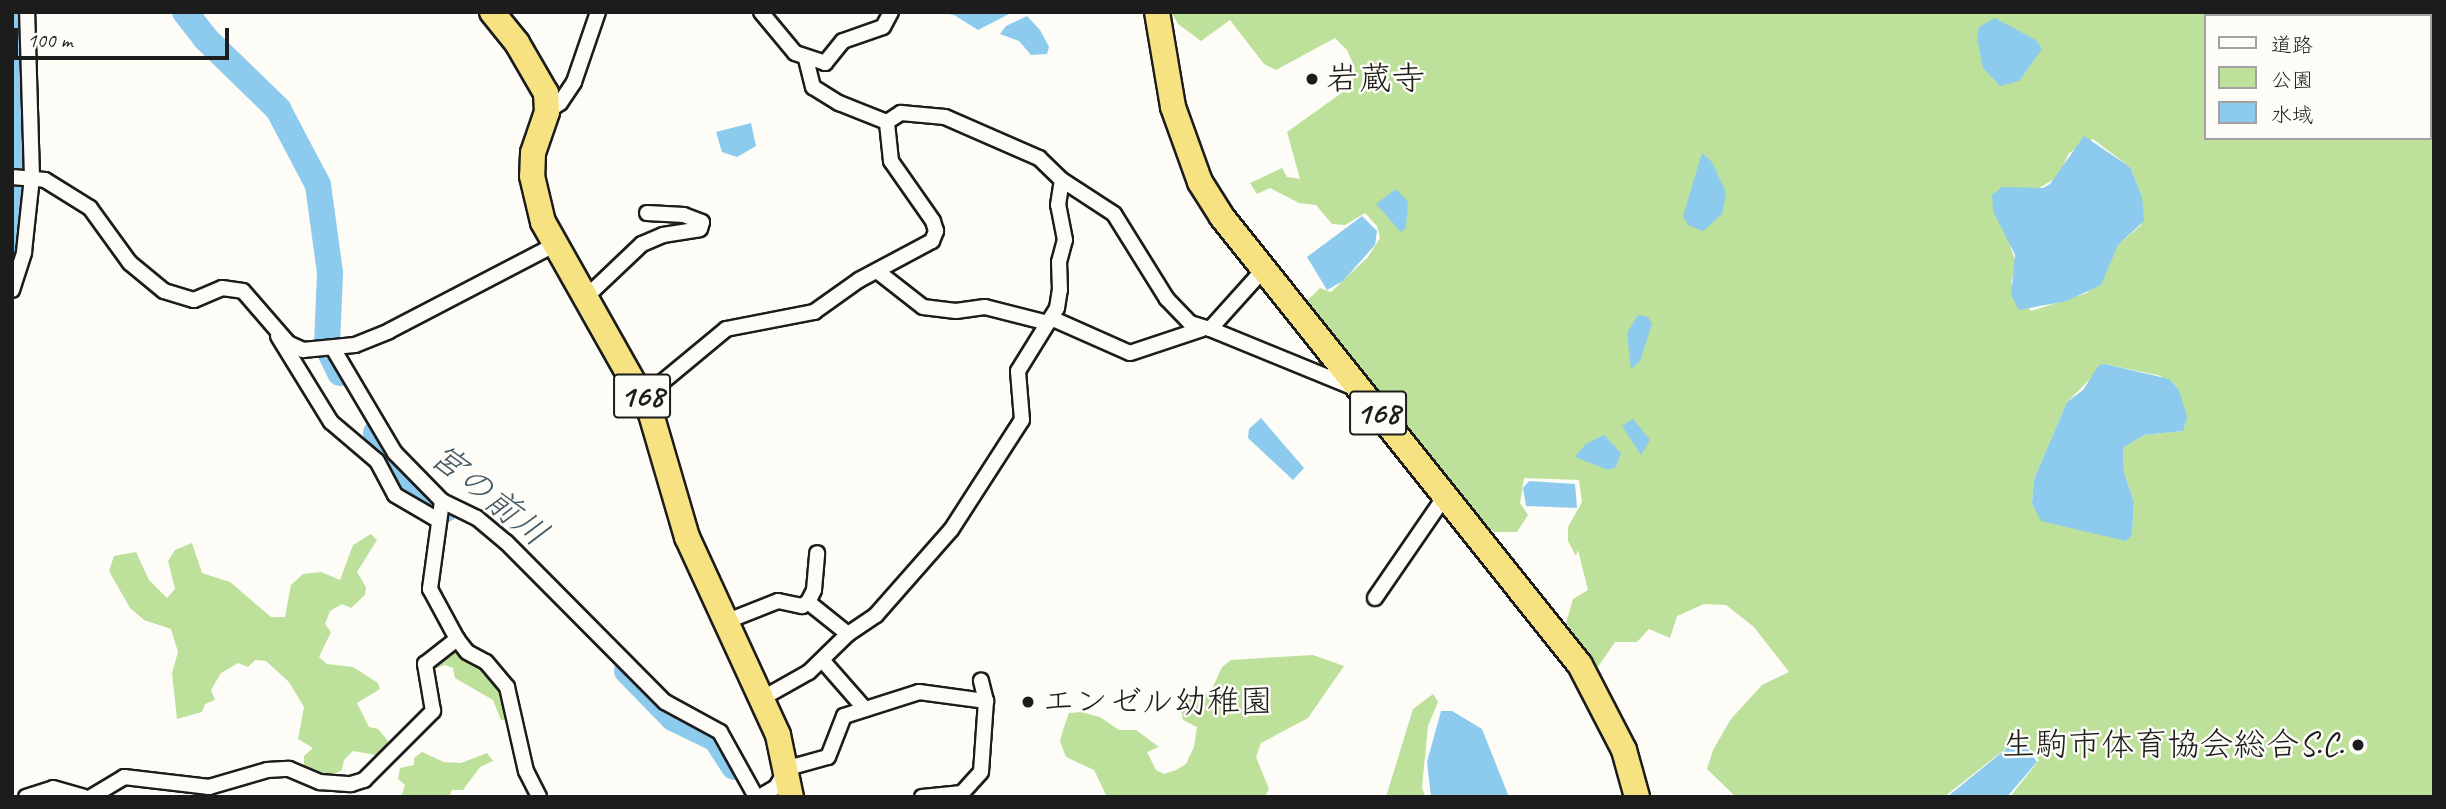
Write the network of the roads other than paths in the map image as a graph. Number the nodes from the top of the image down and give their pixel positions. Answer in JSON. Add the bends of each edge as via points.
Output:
{"nodes":[{"id":1,"x":27,"y":12,"type":"edge"},
{"id":2,"x":492,"y":12,"type":"edge"},
{"id":3,"x":598,"y":12,"type":"edge"},
{"id":4,"x":761,"y":12,"type":"edge"},
{"id":5,"x":891,"y":12,"type":"edge"},
{"id":6,"x":1157,"y":12,"type":"edge"},
{"id":7,"x":806,"y":59,"type":"junction"},
{"id":8,"x":547,"y":112,"type":"junction"},
{"id":9,"x":887,"y":122,"type":"junction"},
{"id":10,"x":12,"y":177,"type":"edge"},
{"id":11,"x":32,"y":177,"type":"junction"},
{"id":12,"x":1062,"y":180,"type":"junction"},
{"id":13,"x":647,"y":213,"type":"dead end"},
{"id":14,"x":554,"y":245,"type":"junction"},
{"id":15,"x":1264,"y":269,"type":"junction"},
{"id":16,"x":877,"y":271,"type":"junction"},
{"id":17,"x":12,"y":289,"type":"edge"},
{"id":18,"x":584,"y":299,"type":"junction"},
{"id":19,"x":1049,"y":321,"type":"junction"},
{"id":20,"x":1208,"y":329,"type":"junction"},
{"id":21,"x":278,"y":333,"type":"junction"},
{"id":22,"x":329,"y":350,"type":"junction"},
{"id":23,"x":1360,"y":390,"type":"junction"},
{"id":24,"x":643,"y":398,"type":"junction"},
{"id":25,"x":1445,"y":496,"type":"junction"},
{"id":26,"x":442,"y":500,"type":"junction"},
{"id":27,"x":438,"y":520,"type":"junction"},
{"id":28,"x":817,"y":553,"type":"dead end"},
{"id":29,"x":1375,"y":598,"type":"dead end"},
{"id":30,"x":808,"y":602,"type":"junction"},
{"id":31,"x":725,"y":622,"type":"junction"},
{"id":32,"x":848,"y":634,"type":"junction"},
{"id":33,"x":457,"y":639,"type":"junction"},
{"id":34,"x":823,"y":661,"type":"junction"},
{"id":35,"x":981,"y":681,"type":"dead end"},
{"id":36,"x":761,"y":699,"type":"junction"},
{"id":37,"x":986,"y":701,"type":"junction"},
{"id":38,"x":865,"y":709,"type":"junction"},
{"id":39,"x":788,"y":768,"type":"junction"},
{"id":40,"x":797,"y":796,"type":"edge"},
{"id":41,"x":26,"y":797,"type":"edge"},
{"id":42,"x":84,"y":797,"type":"edge"},
{"id":43,"x":91,"y":797,"type":"edge"},
{"id":44,"x":539,"y":797,"type":"edge"},
{"id":45,"x":757,"y":797,"type":"edge"},
{"id":46,"x":922,"y":797,"type":"edge"},
{"id":47,"x":1637,"y":797,"type":"edge"}],
"edges":[{"from":1,"to":11,"type":"street"},
{"from":2,"to":8,"type":"highway","via":[[532,66],[546,93]]},
{"from":3,"to":8,"type":"street","via":[[575,82]]},
{"from":4,"to":7,"type":"street","via":[[787,45]]},
{"from":5,"to":7,"type":"street","via":[[883,27],[843,41],[825,63]]},
{"from":6,"to":15,"type":"highway","number":"168","via":[[1173,107],[1193,166],[1222,217]]},
{"from":7,"to":9,"type":"street","via":[[813,87],[821,94]]},
{"from":8,"to":14,"type":"highway","number":"168","via":[[533,153],[532,176]]},
{"from":9,"to":12,"type":"street","via":[[901,113],[945,117],[1039,158]]},
{"from":9,"to":16,"type":"street","via":[[891,161],[936,231],[932,241]]},
{"from":10,"to":11,"type":"street"},
{"from":11,"to":17,"type":"street","via":[[24,252]]},
{"from":11,"to":21,"type":"street","via":[[90,208],[130,263],[164,291],[194,300],[232,287],[252,299]]},
{"from":12,"to":19,"type":"street","via":[[1058,205],[1065,240],[1059,262],[1060,290]]},
{"from":12,"to":20,"type":"street","via":[[1114,214],[1172,305],[1190,323]]},
{"from":13,"to":18,"type":"street","via":[[684,215],[702,222],[700,229],[642,244]]},
{"from":14,"to":18,"type":"highway","number":"168"},
{"from":14,"to":22,"type":"street","via":[[430,312]]},
{"from":15,"to":20,"type":"street"},
{"from":15,"to":23,"type":"highway","number":"168"},
{"from":16,"to":19,"type":"street","via":[[923,307],[956,311],[985,307]]},
{"from":16,"to":24,"type":"street","via":[[814,312],[726,329]]},
{"from":18,"to":24,"type":"highway","number":"168"},
{"from":19,"to":20,"type":"street","via":[[1130,353]]},
{"from":19,"to":32,"type":"street","via":[[1018,371],[1021,420],[951,530],[876,615]]},
{"from":20,"to":23,"type":"street"},
{"from":21,"to":22,"type":"street","via":[[303,349]]},
{"from":21,"to":27,"type":"street","via":[[325,416],[377,461],[395,495]]},
{"from":22,"to":26,"type":"street","via":[[395,453]]},
{"from":23,"to":25,"type":"highway","number":"168"},
{"from":24,"to":31,"type":"highway","number":"168","via":[[687,537]]},
{"from":25,"to":29,"type":"street"},
{"from":25,"to":47,"type":"highway","number":"168","via":[[1580,665],[1624,750]]},
{"from":26,"to":27,"type":"street"},
{"from":26,"to":45,"type":"street","via":[[477,518],[506,542],[665,702],[720,732]]},
{"from":27,"to":33,"type":"street","via":[[430,589]]},
{"from":28,"to":30,"type":"street","via":[[814,590]]},
{"from":30,"to":31,"type":"street","via":[[802,606],[778,601]]},
{"from":30,"to":32,"type":"street"},
{"from":31,"to":36,"type":"highway","number":"168"},
{"from":32,"to":34,"type":"street"},
{"from":33,"to":43,"type":"street","via":[[425,664],[433,711],[364,780],[320,782],[289,769],[267,770],[209,787],[124,777]]},
{"from":33,"to":44,"type":"street","via":[[507,687],[526,771]]},
{"from":34,"to":36,"type":"street"},
{"from":34,"to":38,"type":"street"},
{"from":35,"to":37,"type":"street"},
{"from":36,"to":39,"type":"highway","number":"168"},
{"from":37,"to":38,"type":"street","via":[[919,692]]},
{"from":37,"to":46,"type":"street","via":[[981,772],[974,784],[962,793]]},
{"from":38,"to":39,"type":"street","via":[[844,716],[828,757]]},
{"from":39,"to":40,"type":"highway","number":"168"},
{"from":39,"to":45,"type":"street","via":[[776,787]]},
{"from":41,"to":42,"type":"street","via":[[53,788]]}]}
